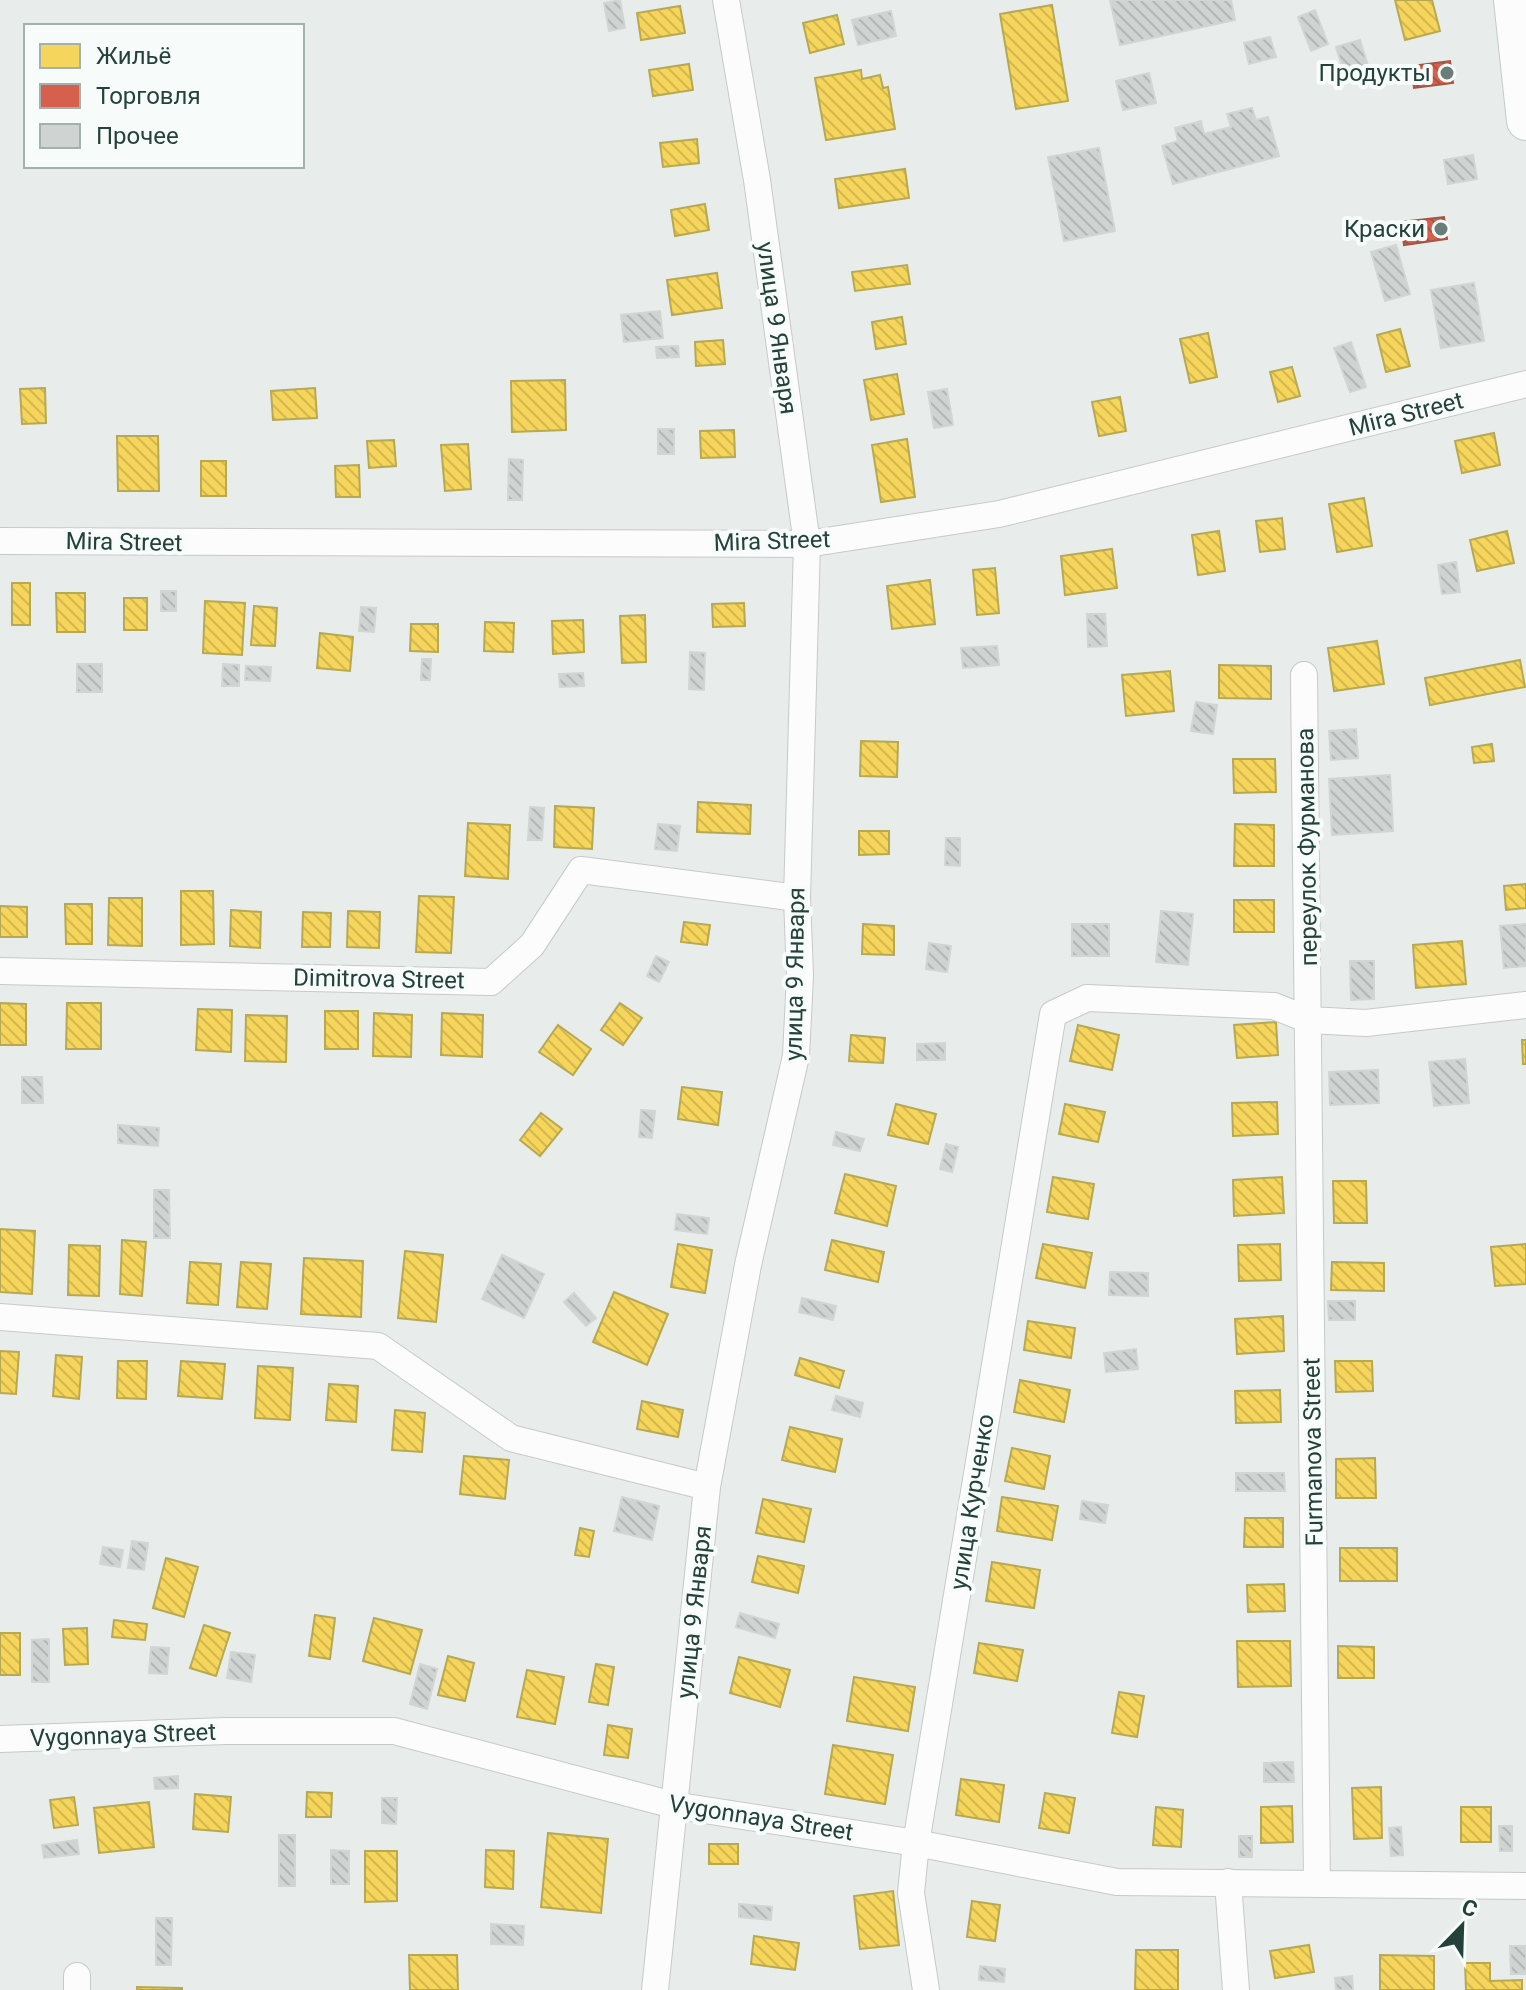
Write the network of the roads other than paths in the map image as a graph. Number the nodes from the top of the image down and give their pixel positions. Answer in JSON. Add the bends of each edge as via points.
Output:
{"nodes":[{"id":1,"x":726,"y":0,"type":"edge"},
{"id":2,"x":1513,"y":0,"type":"edge"},
{"id":3,"x":1526,"y":121,"type":"edge"},
{"id":4,"x":1526,"y":384,"type":"edge"},
{"id":5,"x":0,"y":541,"type":"edge"},
{"id":6,"x":807,"y":544,"type":"junction"},
{"id":7,"x":1304,"y":675,"type":"dead end"},
{"id":8,"x":797,"y":898,"type":"junction"},
{"id":9,"x":0,"y":971,"type":"edge"},
{"id":10,"x":1526,"y":1005,"type":"edge"},
{"id":11,"x":1309,"y":1020,"type":"junction"},
{"id":12,"x":0,"y":1317,"type":"edge"},
{"id":13,"x":707,"y":1487,"type":"junction"},
{"id":14,"x":0,"y":1739,"type":"edge"},
{"id":15,"x":673,"y":1805,"type":"junction"},
{"id":16,"x":916,"y":1843,"type":"junction"},
{"id":17,"x":1228,"y":1882,"type":"junction"},
{"id":18,"x":1317,"y":1884,"type":"junction"},
{"id":19,"x":1526,"y":1886,"type":"edge"},
{"id":20,"x":655,"y":1990,"type":"edge"},
{"id":21,"x":926,"y":1990,"type":"edge"},
{"id":22,"x":1236,"y":1990,"type":"edge"}],
"edges":[{"from":1,"to":6,"type":"street","name":"улица 9 Января","via":[[757,180]]},
{"from":2,"to":3,"type":"main road"},
{"from":4,"to":6,"type":"street","name":"Mira Street","via":[[999,514]]},
{"from":5,"to":6,"type":"street","name":"Mira Street"},
{"from":6,"to":8,"type":"street","name":"улица 9 Января"},
{"from":7,"to":11,"type":"street","name":"переулок Фурманова"},
{"from":8,"to":9,"type":"street","name":"Dimitrova Street","via":[[581,870],[532,945],[491,982]]},
{"from":8,"to":13,"type":"street","name":"улица 9 Января","via":[[796,1056],[748,1265]]},
{"from":10,"to":11,"type":"street","via":[[1366,1023]]},
{"from":11,"to":16,"type":"street","name":"улица Курченко","via":[[1274,1006],[1087,998],[1053,1014]]},
{"from":11,"to":18,"type":"street","name":"Furmanova Street"},
{"from":12,"to":13,"type":"street","via":[[378,1346],[511,1438]]},
{"from":13,"to":15,"type":"street","name":"улица 9 Января"},
{"from":14,"to":15,"type":"street","name":"Vygonnaya Street","via":[[394,1731]]},
{"from":15,"to":16,"type":"street","name":"Vygonnaya Street"},
{"from":15,"to":20,"type":"street","name":"улица 9 Января"},
{"from":16,"to":17,"type":"street","name":"Vygonnaya Street","via":[[1117,1882]]},
{"from":16,"to":21,"type":"street","name":"улица Курченко","via":[[911,1893]]},
{"from":17,"to":18,"type":"street","name":"Vygonnaya Street"},
{"from":17,"to":22,"type":"street"},
{"from":18,"to":19,"type":"street","name":"Vygonnaya Street"}]}
